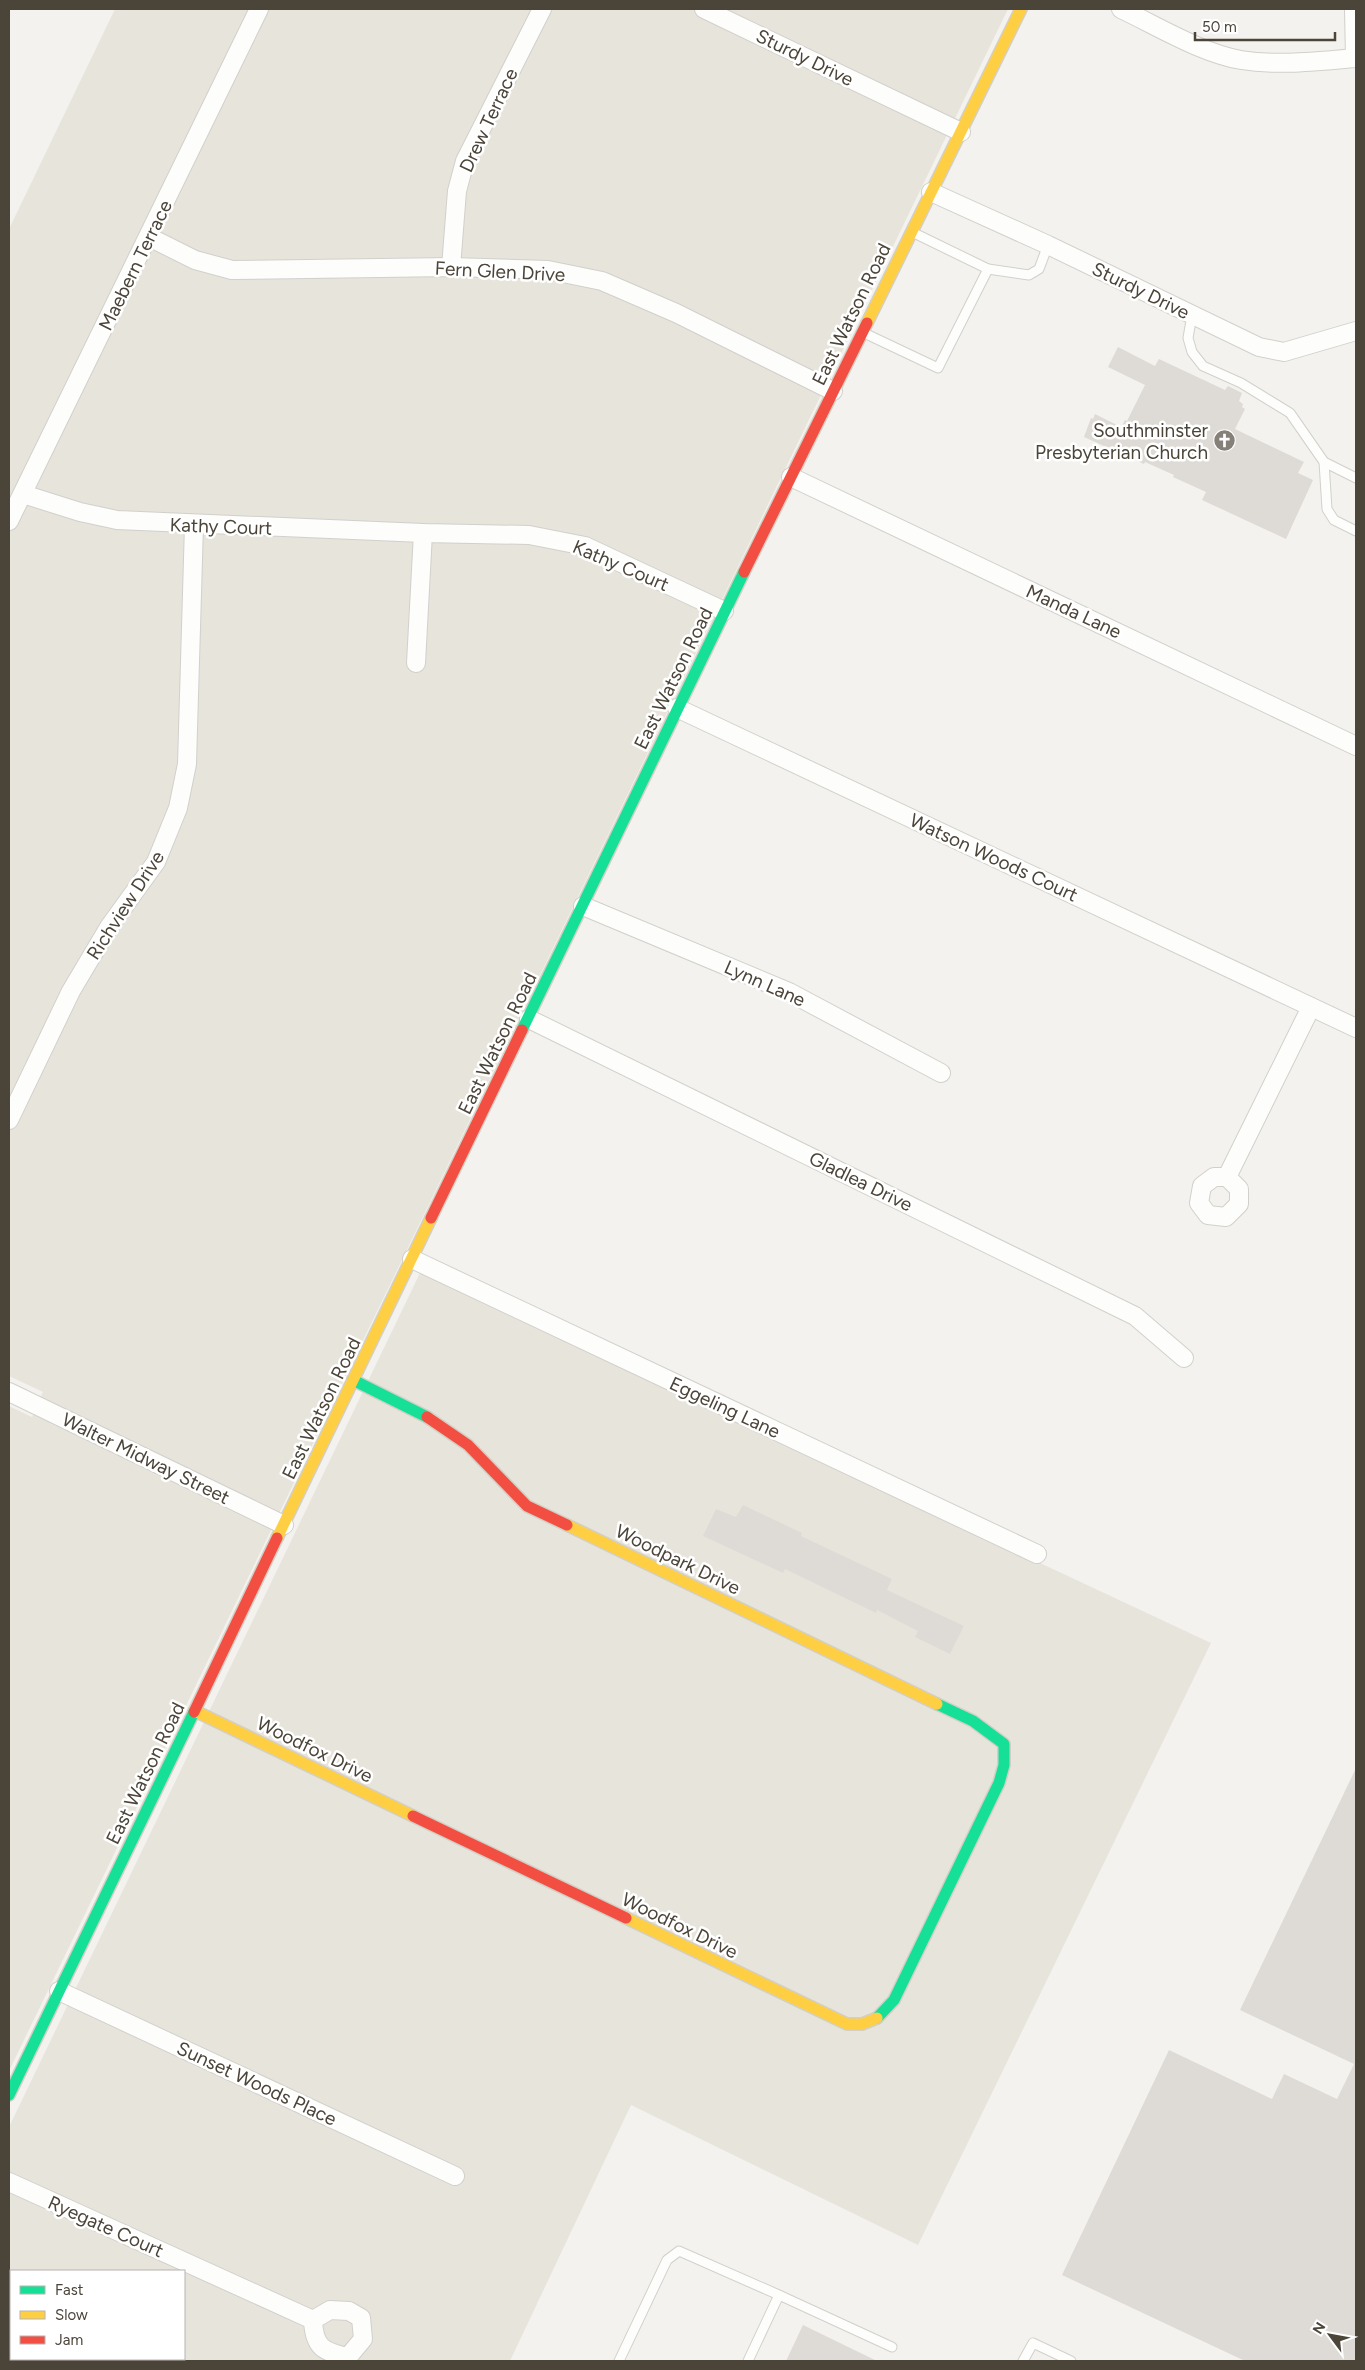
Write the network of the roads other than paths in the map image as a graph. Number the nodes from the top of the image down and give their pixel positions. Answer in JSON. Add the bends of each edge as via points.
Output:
{"nodes":[{"id":1,"x":259,"y":9,"type":"edge"},
{"id":2,"x":542,"y":9,"type":"edge"},
{"id":3,"x":704,"y":9,"type":"edge"},
{"id":4,"x":1021,"y":9,"type":"edge"},
{"id":5,"x":1121,"y":9,"type":"edge"},
{"id":6,"x":1354,"y":9,"type":"edge"},
{"id":7,"x":1356,"y":58,"type":"edge"},
{"id":8,"x":961,"y":132,"type":"junction"},
{"id":9,"x":931,"y":192,"type":"junction"},
{"id":10,"x":912,"y":232,"type":"junction"},
{"id":11,"x":149,"y":236,"type":"junction"},
{"id":12,"x":1048,"y":245,"type":"junction"},
{"id":13,"x":451,"y":267,"type":"junction"},
{"id":14,"x":988,"y":269,"type":"junction"},
{"id":15,"x":1192,"y":315,"type":"junction"},
{"id":16,"x":1356,"y":331,"type":"edge"},
{"id":17,"x":862,"y":332,"type":"junction"},
{"id":18,"x":833,"y":391,"type":"junction"},
{"id":19,"x":1324,"y":462,"type":"junction"},
{"id":20,"x":791,"y":477,"type":"junction"},
{"id":21,"x":1356,"y":478,"type":"edge"},
{"id":22,"x":23,"y":494,"type":"junction"},
{"id":23,"x":9,"y":521,"type":"edge"},
{"id":24,"x":194,"y":525,"type":"junction"},
{"id":25,"x":1356,"y":531,"type":"edge"},
{"id":26,"x":423,"y":534,"type":"junction"},
{"id":27,"x":724,"y":611,"type":"junction"},
{"id":28,"x":416,"y":663,"type":"dead end"},
{"id":29,"x":677,"y":708,"type":"junction"},
{"id":30,"x":1356,"y":746,"type":"edge"},
{"id":31,"x":583,"y":906,"type":"junction"},
{"id":32,"x":1312,"y":1007,"type":"junction"},
{"id":33,"x":529,"y":1019,"type":"junction"},
{"id":34,"x":1356,"y":1028,"type":"edge"},
{"id":35,"x":941,"y":1072,"type":"dead end"},
{"id":36,"x":9,"y":1120,"type":"edge"},
{"id":37,"x":1227,"y":1177,"type":"dead end"},
{"id":38,"x":412,"y":1260,"type":"junction"},
{"id":39,"x":1184,"y":1358,"type":"dead end"},
{"id":40,"x":353,"y":1380,"type":"junction"},
{"id":41,"x":9,"y":1392,"type":"edge"},
{"id":42,"x":284,"y":1525,"type":"junction"},
{"id":43,"x":1037,"y":1554,"type":"dead end"},
{"id":44,"x":195,"y":1710,"type":"junction"},
{"id":45,"x":1004,"y":1744,"type":"joint"},
{"id":46,"x":59,"y":1990,"type":"junction"},
{"id":47,"x":9,"y":2095,"type":"edge"},
{"id":48,"x":455,"y":2176,"type":"dead end"},
{"id":49,"x":9,"y":2182,"type":"edge"},
{"id":50,"x":779,"y":2295,"type":"junction"},
{"id":51,"x":313,"y":2320,"type":"dead end"},
{"id":52,"x":892,"y":2347,"type":"dead end"},
{"id":53,"x":619,"y":2361,"type":"edge"},
{"id":54,"x":748,"y":2361,"type":"edge"},
{"id":55,"x":1023,"y":2361,"type":"edge"},
{"id":56,"x":1071,"y":2361,"type":"edge"}],
"edges":[{"from":1,"to":11,"type":"street","name":"Maebern Terrace"},
{"from":2,"to":13,"type":"street","name":"Drew Terrace","via":[[465,161],[457,191]]},
{"from":3,"to":8,"type":"street","name":"Sturdy Drive"},
{"from":4,"to":8,"type":"street","name":"East Watson Road"},
{"from":5,"to":7,"type":"street","via":[[1209,51],[1241,60],[1293,63]]},
{"from":6,"to":7,"type":"street"},
{"from":8,"to":9,"type":"street","name":"East Watson Road"},
{"from":9,"to":10,"type":"street","name":"East Watson Road"},
{"from":9,"to":12,"type":"street","name":"Sturdy Drive"},
{"from":10,"to":14,"type":"lane"},
{"from":10,"to":17,"type":"street","name":"East Watson Road"},
{"from":11,"to":13,"type":"street","name":"Fern Glen Drive","via":[[195,260],[232,270]]},
{"from":11,"to":22,"type":"street","name":"Maebern Terrace"},
{"from":12,"to":14,"type":"lane","via":[[1039,269],[1029,275]]},
{"from":12,"to":15,"type":"street","name":"Sturdy Drive"},
{"from":13,"to":18,"type":"street","name":"Fern Glen Drive","via":[[548,270],[602,281],[676,313]]},
{"from":14,"to":17,"type":"lane","via":[[938,368]]},
{"from":15,"to":16,"type":"street","name":"Sturdy Drive","via":[[1271,351],[1284,352]]},
{"from":15,"to":19,"type":"lane","via":[[1188,338],[1192,352],[1203,366],[1241,383],[1290,413]]},
{"from":17,"to":18,"type":"street","name":"East Watson Road"},
{"from":18,"to":20,"type":"street","name":"East Watson Road"},
{"from":19,"to":21,"type":"lane"},
{"from":19,"to":25,"type":"lane","via":[[1327,509],[1334,520]]},
{"from":20,"to":27,"type":"street","name":"East Watson Road"},
{"from":20,"to":30,"type":"street","name":"Manda Lane"},
{"from":22,"to":23,"type":"street","name":"Maebern Terrace"},
{"from":22,"to":24,"type":"street","name":"Kathy Court","via":[[117,520]]},
{"from":24,"to":26,"type":"street","name":"Kathy Court"},
{"from":24,"to":36,"type":"street","name":"Richview Drive","via":[[187,764],[178,808],[156,862],[109,927],[71,991]]},
{"from":26,"to":27,"type":"street","name":"Kathy Court","via":[[529,535],[585,546]]},
{"from":26,"to":28,"type":"street"},
{"from":27,"to":29,"type":"street","name":"East Watson Road"},
{"from":29,"to":31,"type":"street","name":"East Watson Road"},
{"from":29,"to":32,"type":"street","name":"Watson Woods Court"},
{"from":31,"to":33,"type":"street","name":"East Watson Road"},
{"from":31,"to":35,"type":"street","name":"Lynn Lane","via":[[789,992]]},
{"from":32,"to":34,"type":"street","name":"Watson Woods Court"},
{"from":32,"to":37,"type":"street"},
{"from":33,"to":38,"type":"street","name":"East Watson Road"},
{"from":33,"to":39,"type":"street","name":"Gladlea Drive","via":[[1135,1316]]},
{"from":38,"to":40,"type":"street","name":"East Watson Road"},
{"from":38,"to":43,"type":"street","name":"Eggeling Lane"},
{"from":40,"to":42,"type":"street","name":"East Watson Road"},
{"from":40,"to":45,"type":"street","name":"Woodpark Drive","via":[[458,1436],[527,1506],[973,1721]]},
{"from":41,"to":42,"type":"street","name":"Walter Midway Street"},
{"from":42,"to":44,"type":"street","name":"East Watson Road"},
{"from":44,"to":45,"type":"street","name":"Woodfox Drive","via":[[847,2024],[859,2026],[885,2013],[894,2000],[999,1783],[1004,1765]]},
{"from":44,"to":46,"type":"street","name":"East Watson Road"},
{"from":46,"to":47,"type":"street","name":"East Watson Road"},
{"from":46,"to":48,"type":"street","name":"Sunset Woods Place"},
{"from":49,"to":51,"type":"street","name":"Ryegate Court"},
{"from":50,"to":52,"type":"lane"},
{"from":50,"to":53,"type":"lane","via":[[679,2251],[667,2260]]},
{"from":50,"to":54,"type":"lane"},
{"from":55,"to":56,"type":"lane","via":[[1033,2343]]}]}
